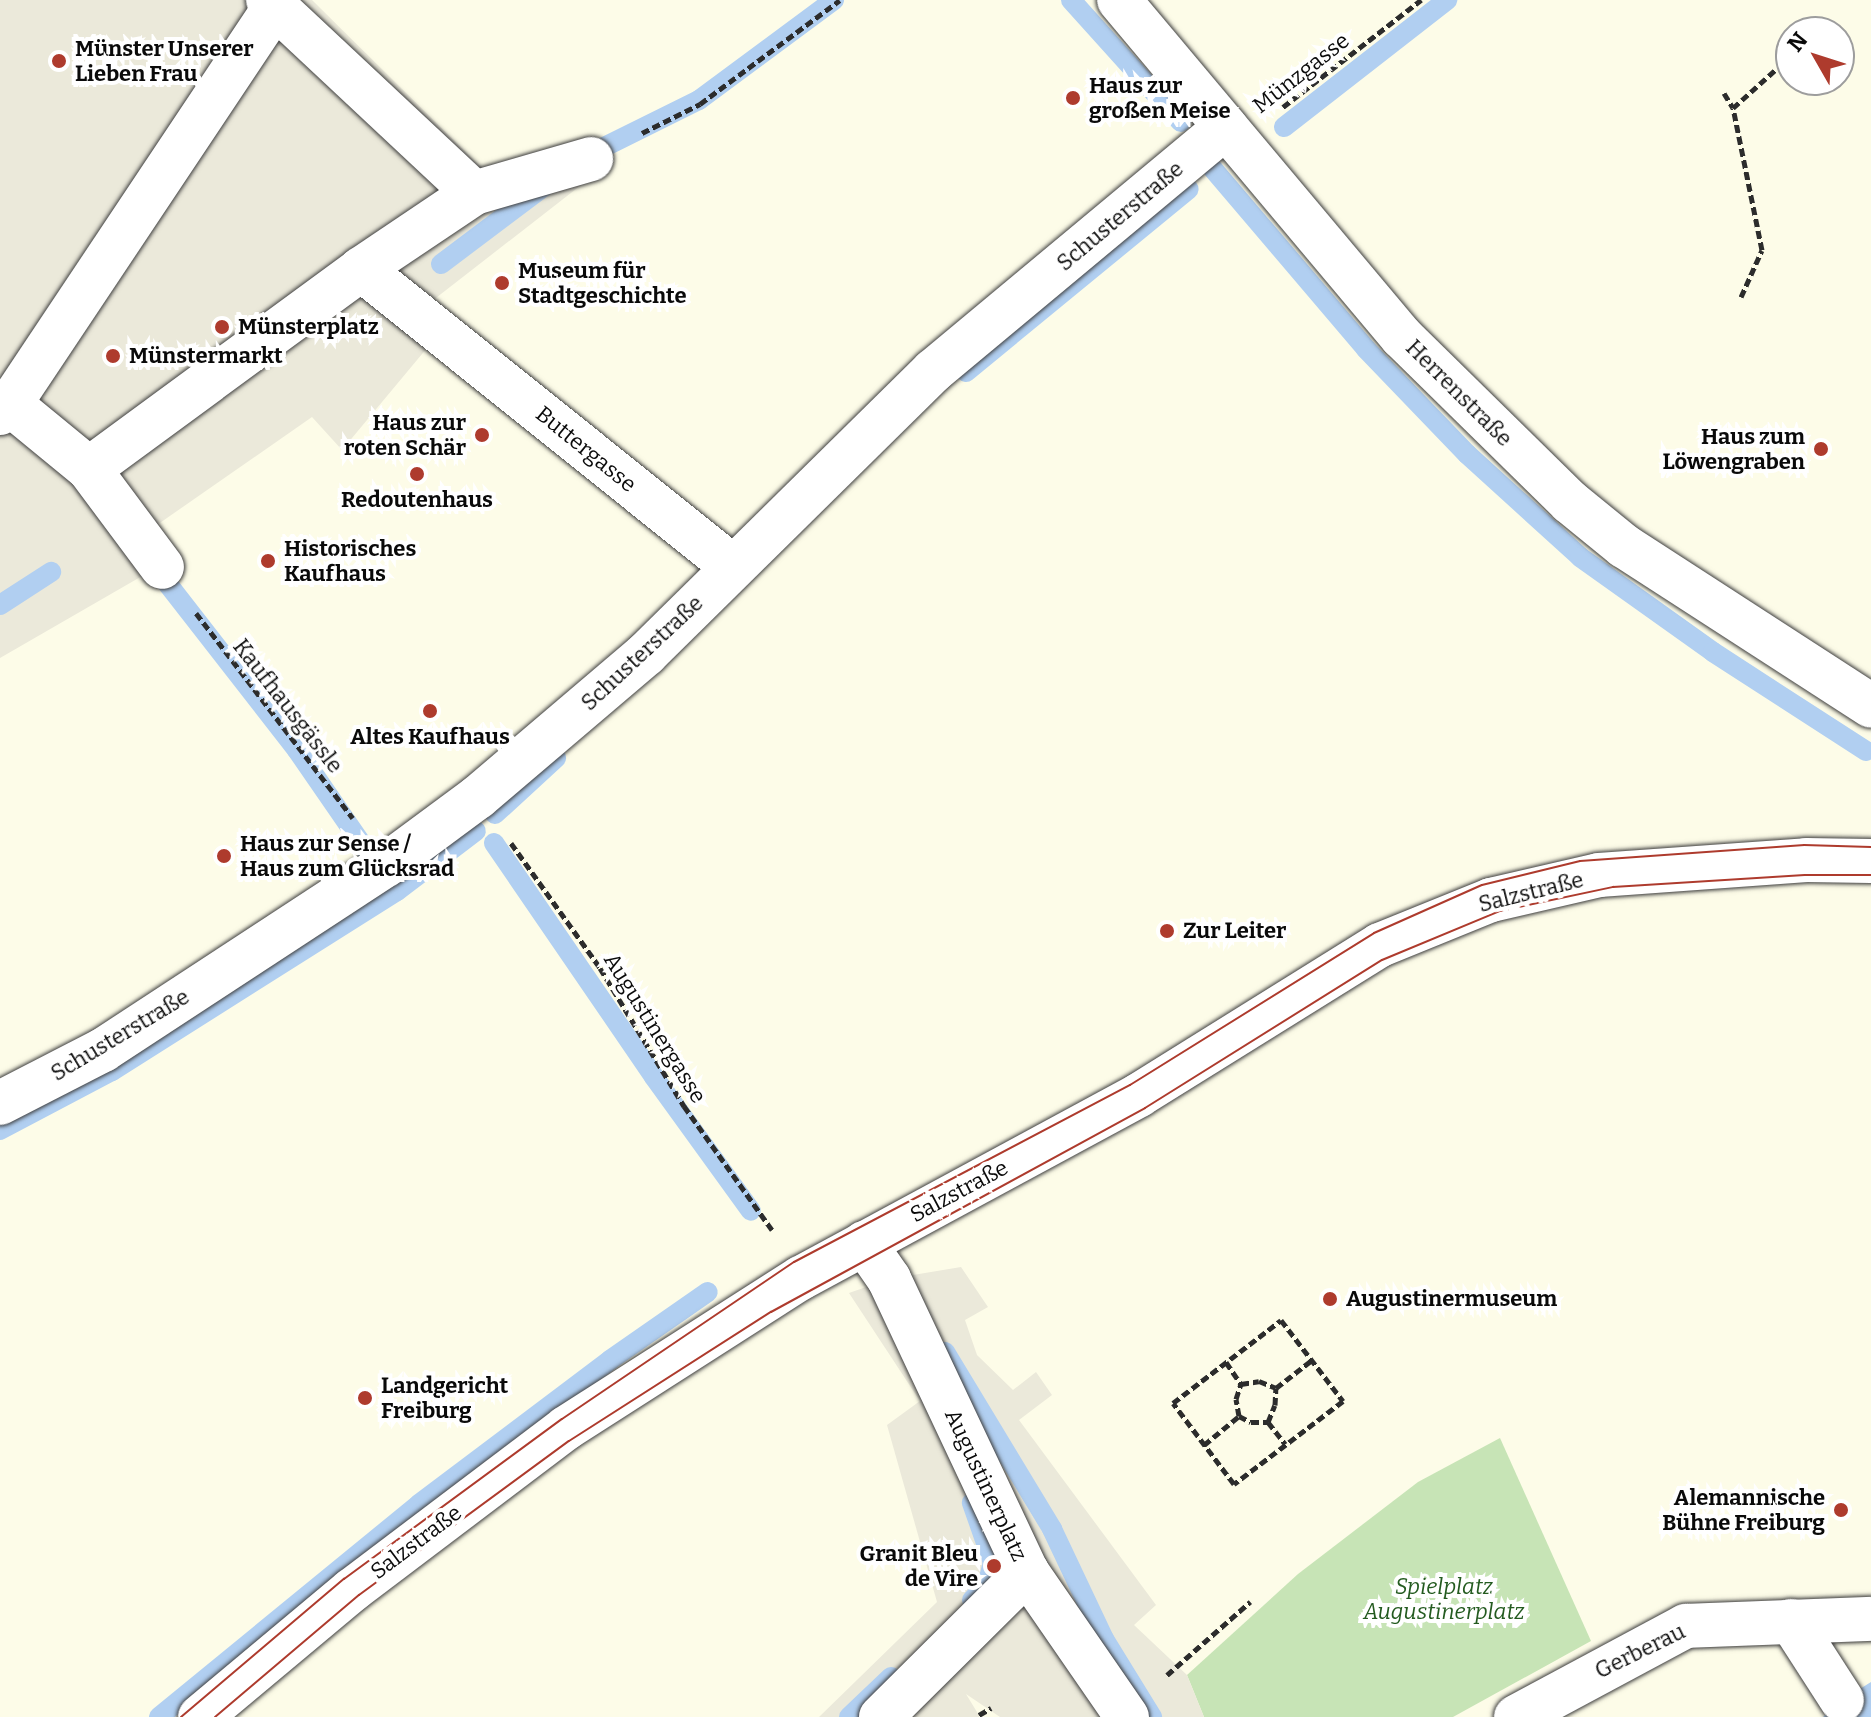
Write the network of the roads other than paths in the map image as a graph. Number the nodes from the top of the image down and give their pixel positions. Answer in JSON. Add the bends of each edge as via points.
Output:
{"nodes":[{"id":1,"x":1119,"y":0,"type":"edge"},
{"id":2,"x":271,"y":3,"type":"edge"},
{"id":3,"x":1232,"y":134,"type":"junction"},
{"id":4,"x":591,"y":159,"type":"road end"},
{"id":5,"x":474,"y":193,"type":"junction"},
{"id":6,"x":361,"y":269,"type":"junction"},
{"id":7,"x":5,"y":408,"type":"edge"},
{"id":8,"x":89,"y":469,"type":"junction"},
{"id":9,"x":732,"y":566,"type":"junction"},
{"id":10,"x":162,"y":567,"type":"road end"},
{"id":11,"x":1871,"y":706,"type":"edge"},
{"id":12,"x":1871,"y":861,"type":"edge"},
{"id":13,"x":0,"y":1103,"type":"edge"},
{"id":14,"x":864,"y":1243,"type":"junction"},
{"id":15,"x":1027,"y":1572,"type":"junction"},
{"id":16,"x":1871,"y":1619,"type":"edge"},
{"id":17,"x":1791,"y":1621,"type":"junction"},
{"id":18,"x":1842,"y":1700,"type":"dead end"},
{"id":19,"x":200,"y":1717,"type":"edge"},
{"id":20,"x":881,"y":1717,"type":"edge"},
{"id":21,"x":1127,"y":1717,"type":"edge"},
{"id":22,"x":1516,"y":1717,"type":"edge"}],
"edges":[{"from":1,"to":3,"type":"street","name":"Herrenstraße"},
{"from":2,"to":5,"type":"street"},
{"from":2,"to":7,"type":"street"},
{"from":3,"to":9,"type":"street","name":"Schusterstraße","via":[[933,371]]},
{"from":3,"to":11,"type":"street","name":"Herrenstraße","via":[[1402,337],[1570,502],[1624,546]]},
{"from":4,"to":5,"type":"street"},
{"from":5,"to":6,"type":"street"},
{"from":6,"to":8,"type":"street"},
{"from":6,"to":9,"type":"street","name":"Buttergasse"},
{"from":7,"to":8,"type":"street"},
{"from":8,"to":10,"type":"street"},
{"from":9,"to":13,"type":"street","name":"Schusterstraße","via":[[646,654],[478,797],[386,865],[103,1050]]},
{"from":12,"to":14,"type":"street","name":"Salzstraße","via":[[1806,860],[1599,875],[1477,905],[1380,945],[1139,1095]]},
{"from":14,"to":15,"type":"street","name":"Augustinerplatz","via":[[889,1279]]},
{"from":14,"to":19,"type":"street","name":"Salzstraße","via":[[566,1428],[352,1590]]},
{"from":15,"to":20,"type":"street"},
{"from":15,"to":21,"type":"street","name":"Augustinerplatz"},
{"from":16,"to":17,"type":"street","name":"Gerberau"},
{"from":17,"to":18,"type":"street"},
{"from":17,"to":22,"type":"street","name":"Gerberau","via":[[1686,1626]]}]}
